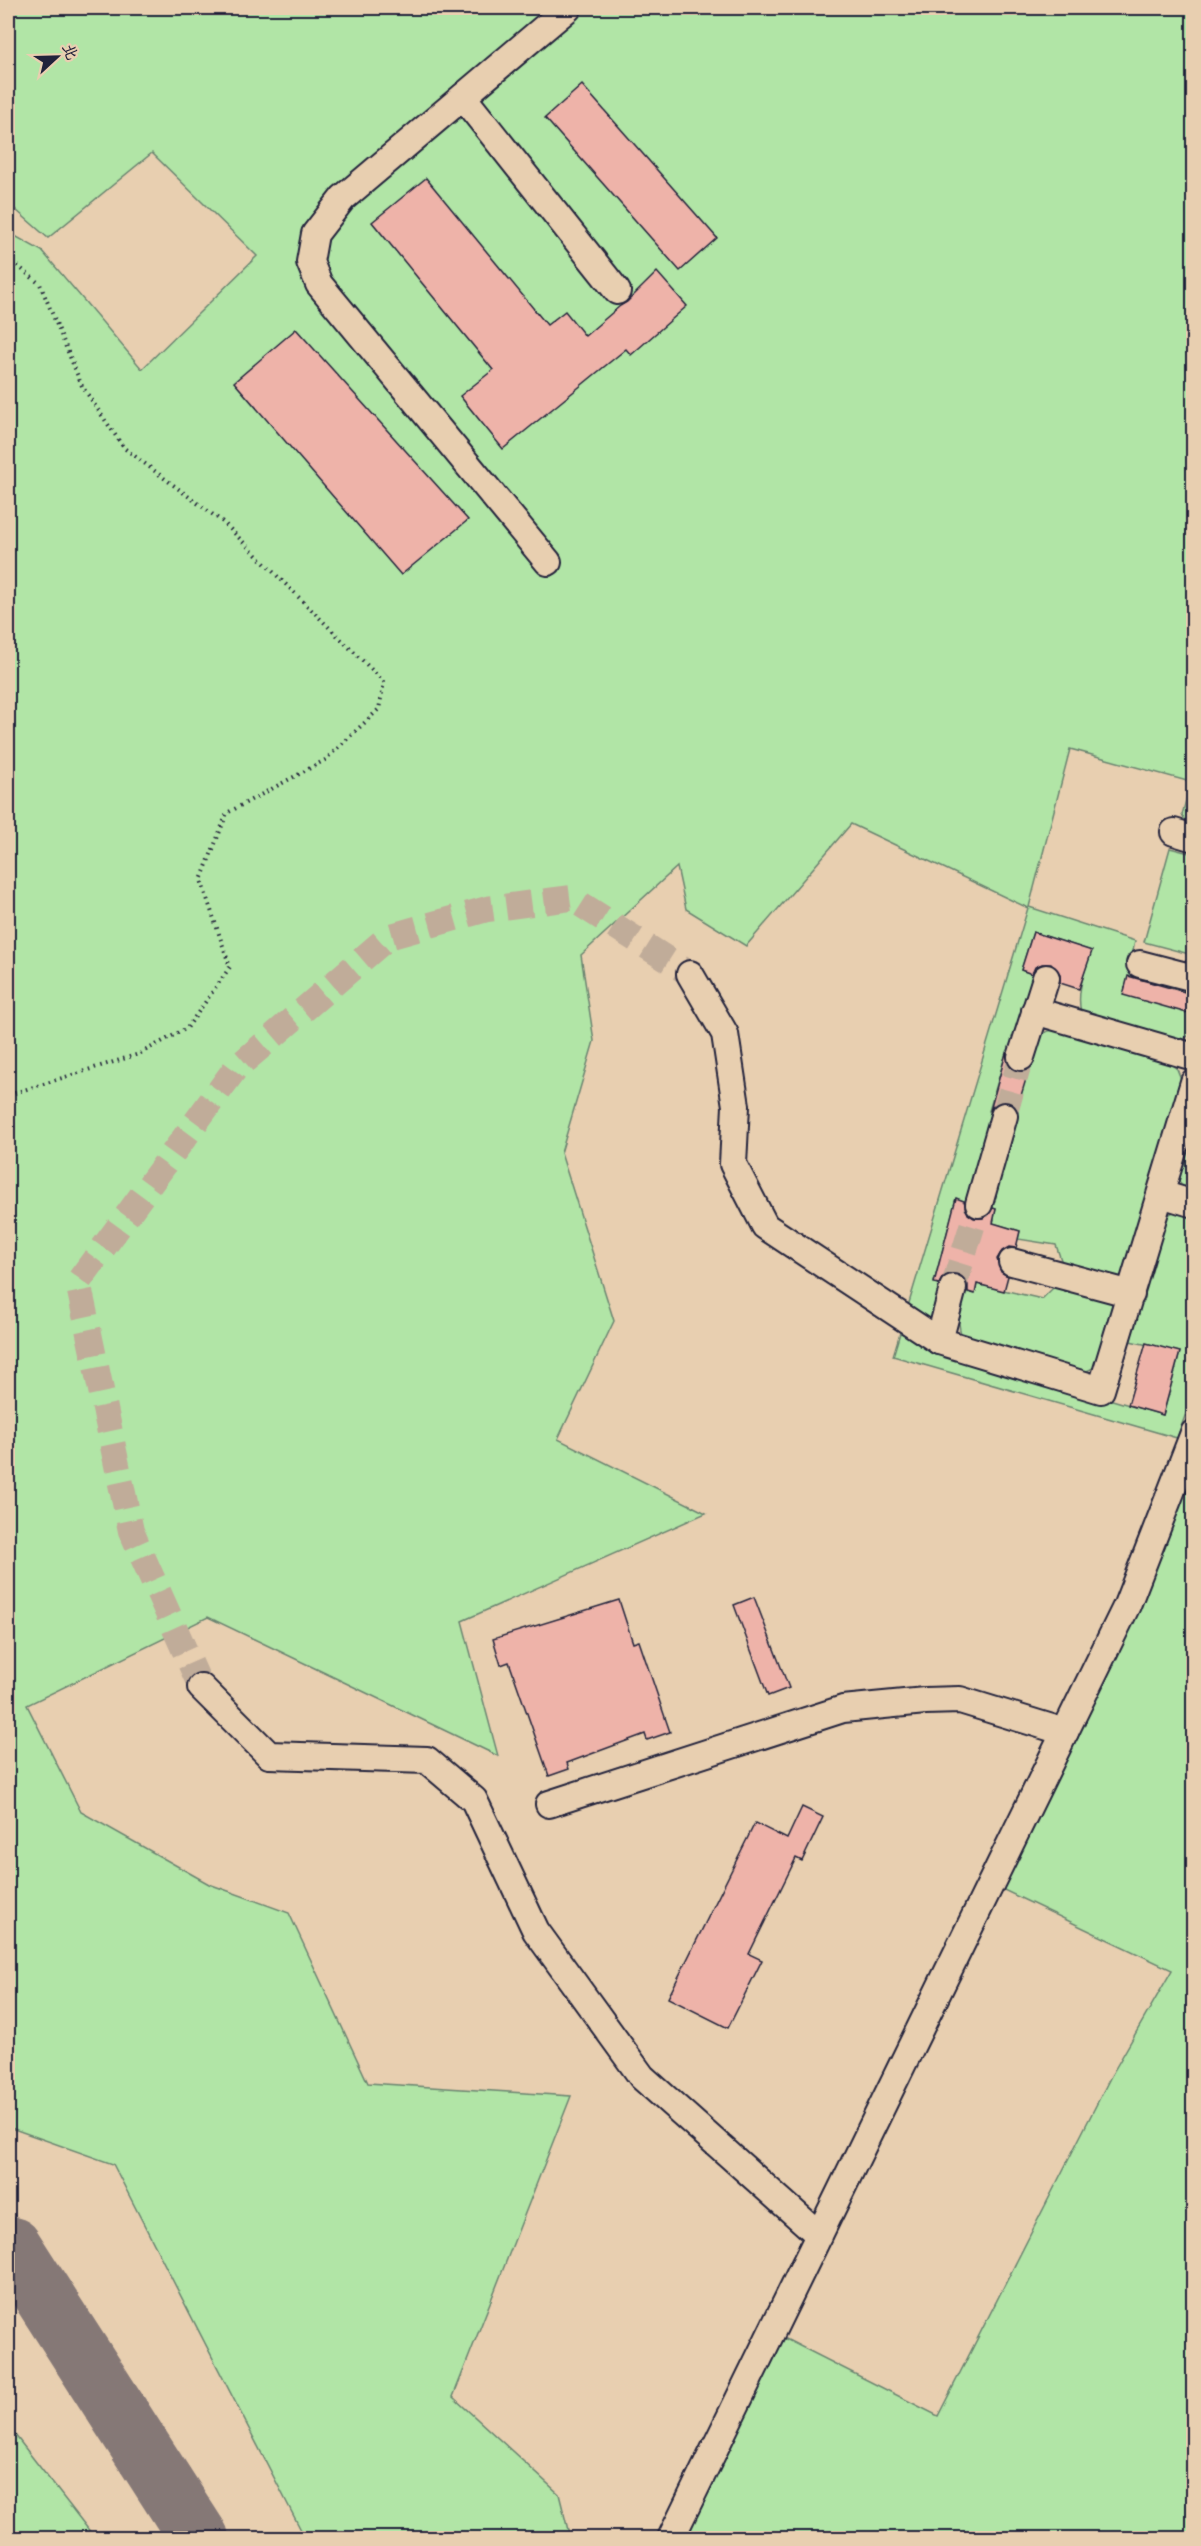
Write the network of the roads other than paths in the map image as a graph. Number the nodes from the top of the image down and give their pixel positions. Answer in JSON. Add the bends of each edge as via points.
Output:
{"nodes":[{"id":1,"x":568,"y":8,"type":"edge"},
{"id":2,"x":463,"y":97,"type":"junction"},
{"id":3,"x":617,"y":291,"type":"dead end"},
{"id":4,"x":548,"y":562,"type":"dead end"},
{"id":5,"x":1140,"y":964,"type":"dead end"},
{"id":6,"x":690,"y":974,"type":"tunnel mouth"},
{"id":7,"x":1046,"y":978,"type":"dead end"},
{"id":8,"x":1194,"y":978,"type":"edge"},
{"id":9,"x":1035,"y":1011,"type":"junction"},
{"id":10,"x":1021,"y":1057,"type":"tunnel mouth"},
{"id":11,"x":1194,"y":1057,"type":"edge"},
{"id":12,"x":1194,"y":1082,"type":"edge"},
{"id":13,"x":1004,"y":1116,"type":"tunnel mouth"},
{"id":14,"x":1161,"y":1194,"type":"junction"},
{"id":15,"x":979,"y":1204,"type":"tunnel mouth"},
{"id":16,"x":1194,"y":1204,"type":"edge"},
{"id":17,"x":1012,"y":1263,"type":"dead end"},
{"id":18,"x":953,"y":1288,"type":"tunnel mouth"},
{"id":19,"x":1131,"y":1293,"type":"junction"},
{"id":20,"x":939,"y":1341,"type":"junction"},
{"id":21,"x":1194,"y":1433,"type":"edge"},
{"id":22,"x":201,"y":1687,"type":"tunnel mouth"},
{"id":23,"x":1065,"y":1732,"type":"junction"},
{"id":24,"x":549,"y":1804,"type":"dead end"},
{"id":25,"x":819,"y":2235,"type":"junction"},
{"id":26,"x":671,"y":2538,"type":"edge"}],
"edges":[{"from":1,"to":2,"type":"street"},
{"from":2,"to":3,"type":"street"},
{"from":2,"to":4,"type":"street","via":[[343,198],[315,234],[310,262],[319,284]]},
{"from":5,"to":8,"type":"street"},
{"from":6,"to":20,"type":"street","via":[[725,1034],[736,1106],[733,1164],[765,1226]]},
{"from":7,"to":9,"type":"street"},
{"from":9,"to":10,"type":"street"},
{"from":9,"to":11,"type":"street"},
{"from":12,"to":14,"type":"street"},
{"from":13,"to":15,"type":"street"},
{"from":14,"to":16,"type":"street"},
{"from":14,"to":19,"type":"street"},
{"from":17,"to":19,"type":"street"},
{"from":18,"to":20,"type":"street"},
{"from":19,"to":20,"type":"street","via":[[1101,1390]]},
{"from":21,"to":23,"type":"street","via":[[1127,1605]]},
{"from":22,"to":25,"type":"street","via":[[269,1755],[427,1760],[474,1800],[536,1931],[642,2077]]},
{"from":23,"to":24,"type":"street","via":[[960,1700],[843,1709]]},
{"from":23,"to":25,"type":"street"},
{"from":25,"to":26,"type":"street"}]}
